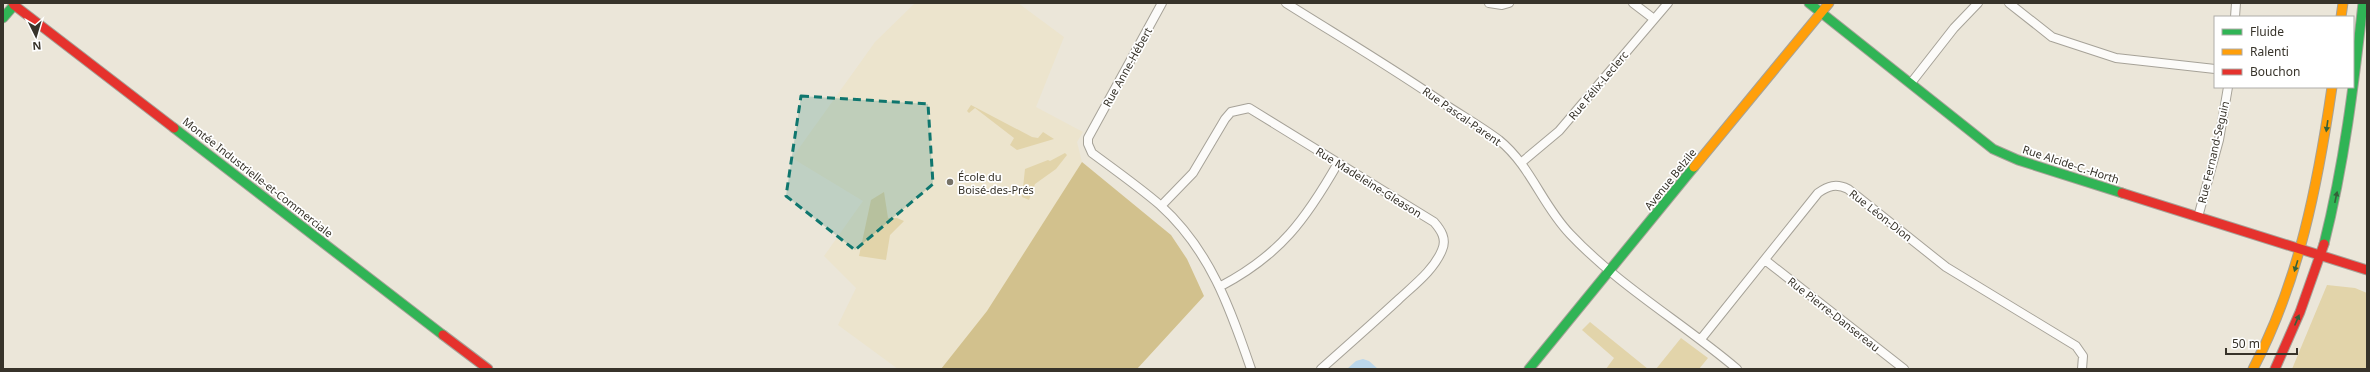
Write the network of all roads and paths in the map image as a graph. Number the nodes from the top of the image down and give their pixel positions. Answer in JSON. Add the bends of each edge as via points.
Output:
{"nodes":[{"id":1,"x":14,"y":3,"type":"edge"},
{"id":2,"x":1162,"y":3,"type":"edge"},
{"id":3,"x":1286,"y":3,"type":"edge"},
{"id":4,"x":1488,"y":3,"type":"edge"},
{"id":5,"x":1509,"y":3,"type":"edge"},
{"id":6,"x":1633,"y":3,"type":"edge"},
{"id":7,"x":1668,"y":3,"type":"edge"},
{"id":8,"x":1809,"y":3,"type":"edge"},
{"id":9,"x":1830,"y":3,"type":"edge"},
{"id":10,"x":1978,"y":3,"type":"edge"},
{"id":11,"x":2009,"y":3,"type":"edge"},
{"id":12,"x":2236,"y":3,"type":"edge"},
{"id":13,"x":2343,"y":3,"type":"edge"},
{"id":14,"x":2363,"y":3,"type":"edge"},
{"id":15,"x":1821,"y":13,"type":"junction"},
{"id":16,"x":2235,"y":16,"type":"edge"},
{"id":17,"x":2341,"y":16,"type":"edge"},
{"id":18,"x":3,"y":18,"type":"edge"},
{"id":19,"x":1654,"y":20,"type":"junction"},
{"id":20,"x":2214,"y":69,"type":"edge"},
{"id":21,"x":2354,"y":75,"type":"edge"},
{"id":22,"x":1911,"y":83,"type":"junction"},
{"id":23,"x":2228,"y":88,"type":"edge"},
{"id":24,"x":2332,"y":88,"type":"edge"},
{"id":25,"x":2352,"y":88,"type":"edge"},
{"id":26,"x":1522,"y":162,"type":"junction"},
{"id":27,"x":1338,"y":163,"type":"junction"},
{"id":28,"x":1161,"y":206,"type":"junction"},
{"id":29,"x":2198,"y":217,"type":"junction"},
{"id":30,"x":2301,"y":250,"type":"junction"},
{"id":31,"x":2321,"y":256,"type":"junction"},
{"id":32,"x":1765,"y":260,"type":"junction"},
{"id":33,"x":2367,"y":270,"type":"edge"},
{"id":34,"x":1610,"y":271,"type":"junction"},
{"id":35,"x":1221,"y":286,"type":"junction"},
{"id":36,"x":1701,"y":339,"type":"junction"},
{"id":37,"x":488,"y":369,"type":"edge"},
{"id":38,"x":1251,"y":369,"type":"edge"},
{"id":39,"x":1321,"y":369,"type":"edge"},
{"id":40,"x":1529,"y":369,"type":"edge"},
{"id":41,"x":1737,"y":369,"type":"edge"},
{"id":42,"x":1904,"y":369,"type":"edge"},
{"id":43,"x":2082,"y":369,"type":"edge"},
{"id":44,"x":2253,"y":369,"type":"edge"},
{"id":45,"x":2276,"y":369,"type":"edge"}],
"edges":[{"from":1,"to":18,"type":"street"},
{"from":1,"to":37,"type":"street","name":"Montée Industrielle-et-Commerciale"},
{"from":2,"to":28,"type":"street","name":"Rue Anne-Hébert","via":[[1088,141],[1092,153]]},
{"from":3,"to":26,"type":"street","name":"Rue Pascal-Parent","via":[[1416,84],[1500,141]]},
{"from":4,"to":5,"type":"street"},
{"from":6,"to":19,"type":"street"},
{"from":7,"to":19,"type":"street","name":"Rue Félix-Leclerc"},
{"from":8,"to":15,"type":"street","name":"Rue Alcide-C.-Horth"},
{"from":9,"to":15,"type":"street","name":"Avenue Belzile"},
{"from":10,"to":22,"type":"street","via":[[1954,28]]},
{"from":11,"to":20,"type":"street","via":[[2052,37],[2109,56],[2132,61]]},
{"from":12,"to":16,"type":"street"},
{"from":13,"to":17,"type":"street"},
{"from":21,"to":14,"type":"street","one_way":true},
{"from":15,"to":22,"type":"street","name":"Rue Alcide-C.-Horth"},
{"from":15,"to":34,"type":"street","name":"Avenue Belzile"},
{"from":19,"to":26,"type":"street","name":"Rue Félix-Leclerc","via":[[1559,131]]},
{"from":22,"to":29,"type":"street","name":"Rue Alcide-C.-Horth","via":[[1993,149],[2018,160]]},
{"from":23,"to":29,"type":"street","name":"Rue Fernand-Seguin","via":[[2219,140]]},
{"from":24,"to":30,"type":"street","one_way":true,"via":[[2321,162]]},
{"from":31,"to":25,"type":"street","one_way":true,"via":[[2342,170]]},
{"from":26,"to":34,"type":"street","name":"Rue Pascal-Parent","via":[[1560,222],[1576,241]]},
{"from":27,"to":28,"type":"street","name":"Rue Madeleine-Gleason","via":[[1249,108],[1239,109],[1231,112],[1225,119],[1193,173]]},
{"from":27,"to":35,"type":"street","via":[[1301,222],[1289,236],[1258,264]]},
{"from":27,"to":39,"type":"street","name":"Rue Madeleine-Gleason","via":[[1434,222],[1444,240],[1442,249],[1422,277]]},
{"from":28,"to":35,"type":"street","via":[[1192,240]]},
{"from":29,"to":30,"type":"street","name":"Rue Alcide-C.-Horth"},
{"from":30,"to":31,"type":"street","name":"Rue Alcide-C.-Horth"},
{"from":30,"to":44,"type":"street","one_way":true,"via":[[2292,278]]},
{"from":31,"to":33,"type":"street","name":"Rue Alcide-C.-Horth"},
{"from":45,"to":31,"type":"street","one_way":true},
{"from":32,"to":36,"type":"street","name":"Rue Léon-Dion"},
{"from":32,"to":42,"type":"street","name":"Rue Pierre-Dansereau"},
{"from":32,"to":43,"type":"street","name":"Rue Léon-Dion","via":[[1818,193],[1832,186],[1844,187],[1946,267],[2076,346],[2083,356]]},
{"from":34,"to":36,"type":"street","name":"Rue Pascal-Parent"},
{"from":34,"to":40,"type":"street","name":"Avenue Belzile"},
{"from":35,"to":38,"type":"street"},
{"from":36,"to":41,"type":"street","name":"Rue Pascal-Parent"}]}
